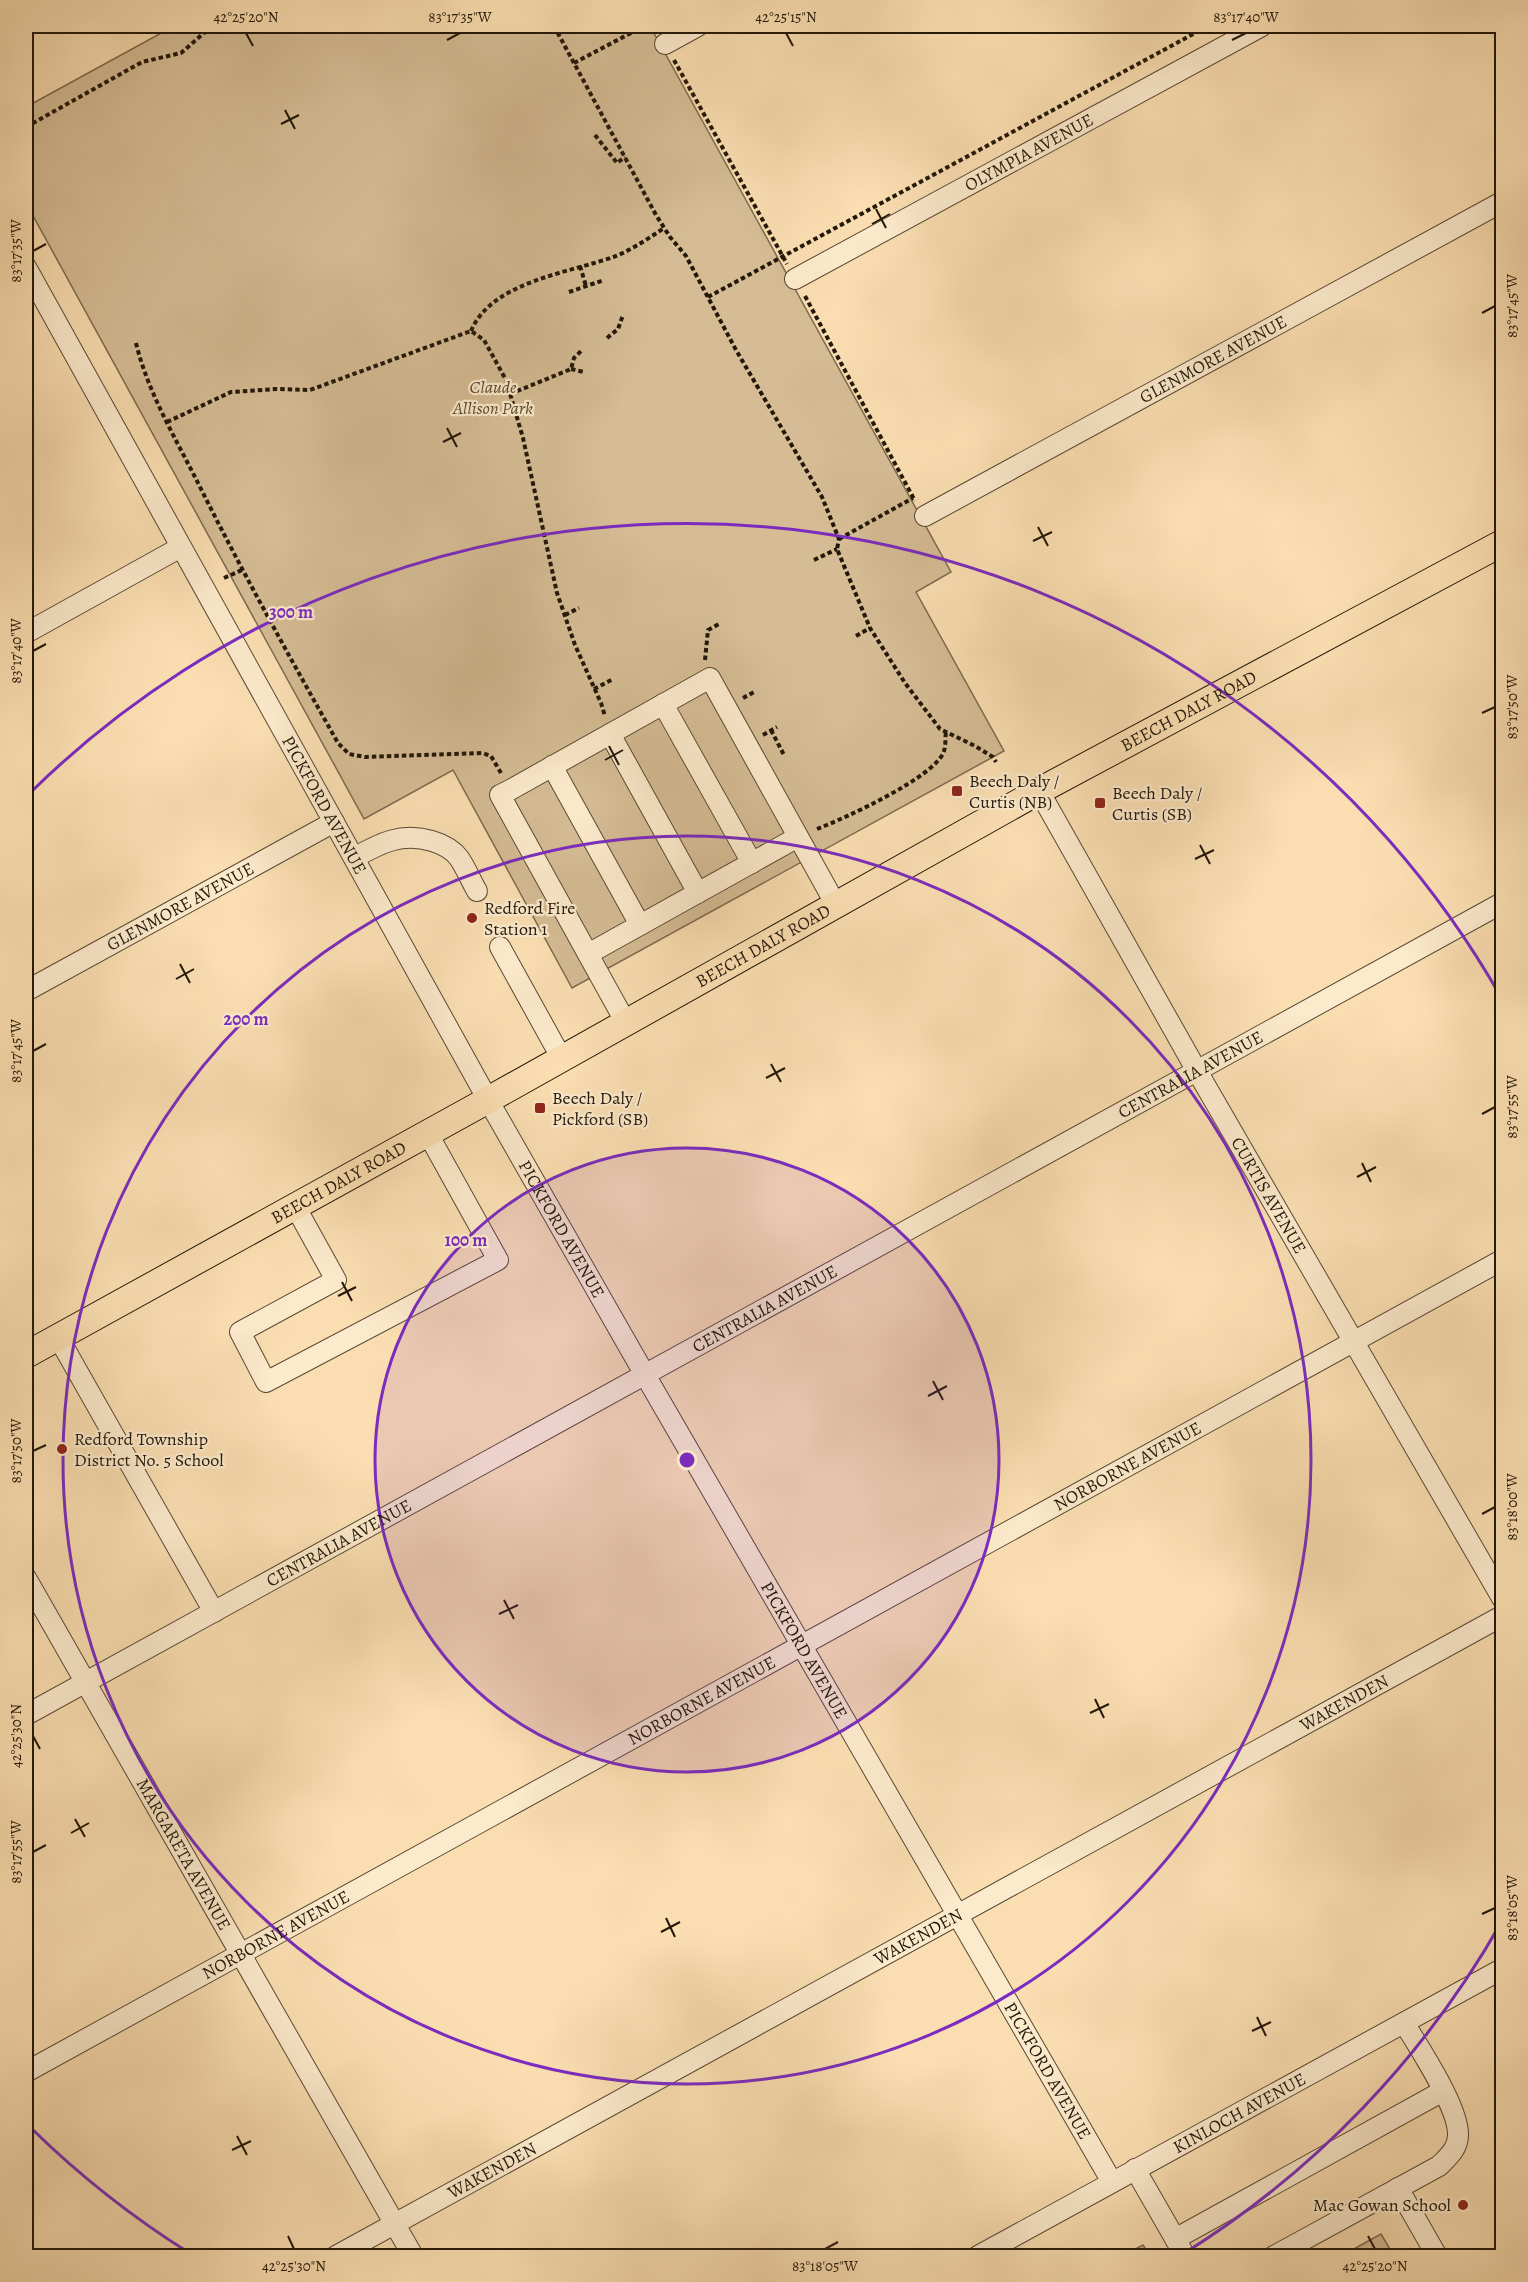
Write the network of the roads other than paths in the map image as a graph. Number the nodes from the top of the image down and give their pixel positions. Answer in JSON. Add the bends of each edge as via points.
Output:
{"nodes":[{"id":1,"x":698,"y":26,"type":"edge"},
{"id":2,"x":1262,"y":26,"type":"edge"},
{"id":3,"x":665,"y":44,"type":"road end"},
{"id":4,"x":1503,"y":202,"type":"edge"},
{"id":5,"x":28,"y":277,"type":"edge"},
{"id":6,"x":795,"y":279,"type":"road end"},
{"id":7,"x":925,"y":516,"type":"dead end"},
{"id":8,"x":1503,"y":543,"type":"edge"},
{"id":9,"x":181,"y":547,"type":"junction"},
{"id":10,"x":26,"y":633,"type":"edge"},
{"id":11,"x":663,"y":704,"type":"junction"},
{"id":12,"x":610,"y":734,"type":"junction"},
{"id":13,"x":552,"y":766,"type":"junction"},
{"id":14,"x":1039,"y":791,"type":"junction"},
{"id":15,"x":334,"y":822,"type":"junction"},
{"id":16,"x":798,"y":837,"type":"junction"},
{"id":17,"x":354,"y":858,"type":"junction"},
{"id":18,"x":752,"y":863,"type":"junction"},
{"id":19,"x":477,"y":891,"type":"dead end"},
{"id":20,"x":698,"y":893,"type":"junction"},
{"id":21,"x":1503,"y":903,"type":"edge"},
{"id":22,"x":836,"y":905,"type":"junction"},
{"id":23,"x":640,"y":925,"type":"junction"},
{"id":24,"x":500,"y":947,"type":"dead end"},
{"id":25,"x":588,"y":954,"type":"junction"},
{"id":26,"x":26,"y":991,"type":"edge"},
{"id":27,"x":626,"y":1023,"type":"junction"},
{"id":28,"x":562,"y":1059,"type":"junction"},
{"id":29,"x":1197,"y":1071,"type":"junction"},
{"id":30,"x":488,"y":1100,"type":"junction"},
{"id":31,"x":428,"y":1134,"type":"junction"},
{"id":32,"x":295,"y":1206,"type":"junction"},
{"id":33,"x":1503,"y":1260,"type":"edge"},
{"id":34,"x":58,"y":1337,"type":"junction"},
{"id":35,"x":1354,"y":1341,"type":"junction"},
{"id":36,"x":26,"y":1355,"type":"edge"},
{"id":37,"x":645,"y":1376,"type":"junction"},
{"id":38,"x":26,"y":1578,"type":"edge"},
{"id":39,"x":1503,"y":1598,"type":"edge"},
{"id":40,"x":214,"y":1612,"type":"junction"},
{"id":41,"x":1503,"y":1616,"type":"edge"},
{"id":42,"x":802,"y":1644,"type":"junction"},
{"id":43,"x":86,"y":1682,"type":"junction"},
{"id":44,"x":26,"y":1715,"type":"edge"},
{"id":45,"x":959,"y":1914,"type":"junction"},
{"id":46,"x":240,"y":1953,"type":"junction"},
{"id":47,"x":1503,"y":1969,"type":"edge"},
{"id":48,"x":1404,"y":2023,"type":"junction"},
{"id":49,"x":26,"y":2072,"type":"edge"},
{"id":50,"x":1443,"y":2091,"type":"junction"},
{"id":51,"x":1135,"y":2169,"type":"junction"},
{"id":52,"x":1112,"y":2182,"type":"junction"},
{"id":53,"x":1398,"y":2188,"type":"junction"},
{"id":54,"x":395,"y":2224,"type":"junction"},
{"id":55,"x":1180,"y":2248,"type":"edge"},
{"id":56,"x":336,"y":2256,"type":"edge"},
{"id":57,"x":413,"y":2256,"type":"edge"},
{"id":58,"x":978,"y":2256,"type":"edge"},
{"id":59,"x":1274,"y":2256,"type":"edge"},
{"id":60,"x":1437,"y":2256,"type":"edge"}],
"edges":[{"from":1,"to":3,"type":"street"},
{"from":2,"to":6,"type":"street","name":"OLYMPIA AVENUE"},
{"from":4,"to":7,"type":"street","name":"GLENMORE AVENUE"},
{"from":5,"to":9,"type":"street","name":"PICKFORD AVENUE"},
{"from":8,"to":14,"type":"main road","name":"BEECH DALY ROAD"},
{"from":9,"to":10,"type":"street"},
{"from":9,"to":15,"type":"street","name":"PICKFORD AVENUE"},
{"from":11,"to":12,"type":"street"},
{"from":11,"to":16,"type":"street","via":[[710,678]]},
{"from":11,"to":18,"type":"street"},
{"from":12,"to":13,"type":"street"},
{"from":12,"to":20,"type":"street"},
{"from":13,"to":23,"type":"street"},
{"from":13,"to":25,"type":"street","via":[[500,795]]},
{"from":14,"to":22,"type":"main road","name":"BEECH DALY ROAD"},
{"from":14,"to":29,"type":"street","name":"CURTIS AVENUE"},
{"from":15,"to":17,"type":"street","name":"PICKFORD AVENUE"},
{"from":15,"to":26,"type":"street","name":"GLENMORE AVENUE"},
{"from":16,"to":18,"type":"street"},
{"from":16,"to":22,"type":"street"},
{"from":17,"to":19,"type":"street","via":[[396,838],[418,836],[443,844],[459,858]]},
{"from":17,"to":30,"type":"street","name":"PICKFORD AVENUE"},
{"from":18,"to":20,"type":"street"},
{"from":20,"to":23,"type":"street"},
{"from":21,"to":29,"type":"street","name":"CENTRALIA AVENUE"},
{"from":22,"to":27,"type":"main road","name":"BEECH DALY ROAD"},
{"from":23,"to":25,"type":"street"},
{"from":24,"to":28,"type":"street"},
{"from":25,"to":27,"type":"street"},
{"from":27,"to":28,"type":"main road","name":"BEECH DALY ROAD"},
{"from":28,"to":30,"type":"main road","name":"BEECH DALY ROAD"},
{"from":29,"to":35,"type":"street","name":"CURTIS AVENUE"},
{"from":29,"to":37,"type":"street","name":"CENTRALIA AVENUE"},
{"from":30,"to":31,"type":"main road","name":"BEECH DALY ROAD"},
{"from":30,"to":37,"type":"street","name":"PICKFORD AVENUE"},
{"from":31,"to":32,"type":"main road","name":"BEECH DALY ROAD"},
{"from":31,"to":32,"type":"street","via":[[498,1260],[266,1382],[240,1332],[336,1280]]},
{"from":32,"to":34,"type":"main road","name":"BEECH DALY ROAD"},
{"from":33,"to":35,"type":"street","name":"NORBORNE AVENUE"},
{"from":34,"to":36,"type":"main road","name":"BEECH DALY ROAD"},
{"from":34,"to":40,"type":"street"},
{"from":35,"to":39,"type":"street","name":"CURTIS AVENUE"},
{"from":35,"to":42,"type":"street","name":"NORBORNE AVENUE"},
{"from":37,"to":40,"type":"street","name":"CENTRALIA AVENUE"},
{"from":37,"to":42,"type":"street","name":"PICKFORD AVENUE"},
{"from":38,"to":43,"type":"street","name":"MARGARETA AVENUE"},
{"from":40,"to":43,"type":"street","name":"CENTRALIA AVENUE"},
{"from":41,"to":45,"type":"street","name":"WAKENDEN"},
{"from":42,"to":45,"type":"street","name":"PICKFORD AVENUE"},
{"from":42,"to":46,"type":"street","name":"NORBORNE AVENUE"},
{"from":43,"to":44,"type":"street","name":"CENTRALIA AVENUE"},
{"from":43,"to":46,"type":"street","name":"MARGARETA AVENUE"},
{"from":45,"to":52,"type":"street","name":"PICKFORD AVENUE"},
{"from":45,"to":54,"type":"street","name":"WAKENDEN"},
{"from":46,"to":49,"type":"street","name":"NORBORNE AVENUE"},
{"from":46,"to":54,"type":"street","name":"MARGARETA AVENUE"},
{"from":47,"to":48,"type":"street","name":"KINLOCH AVENUE"},
{"from":48,"to":50,"type":"street"},
{"from":48,"to":51,"type":"street","name":"KINLOCH AVENUE"},
{"from":50,"to":53,"type":"street","via":[[1458,2135],[1454,2152],[1439,2166]]},
{"from":50,"to":55,"type":"street"},
{"from":51,"to":52,"type":"street","name":"KINLOCH AVENUE"},
{"from":51,"to":55,"type":"street"},
{"from":52,"to":58,"type":"street","name":"KINLOCH AVENUE"},
{"from":53,"to":59,"type":"street"},
{"from":53,"to":60,"type":"street"},
{"from":54,"to":56,"type":"street","name":"WAKENDEN"},
{"from":54,"to":57,"type":"street","name":"MARGARETA AVENUE"}]}
